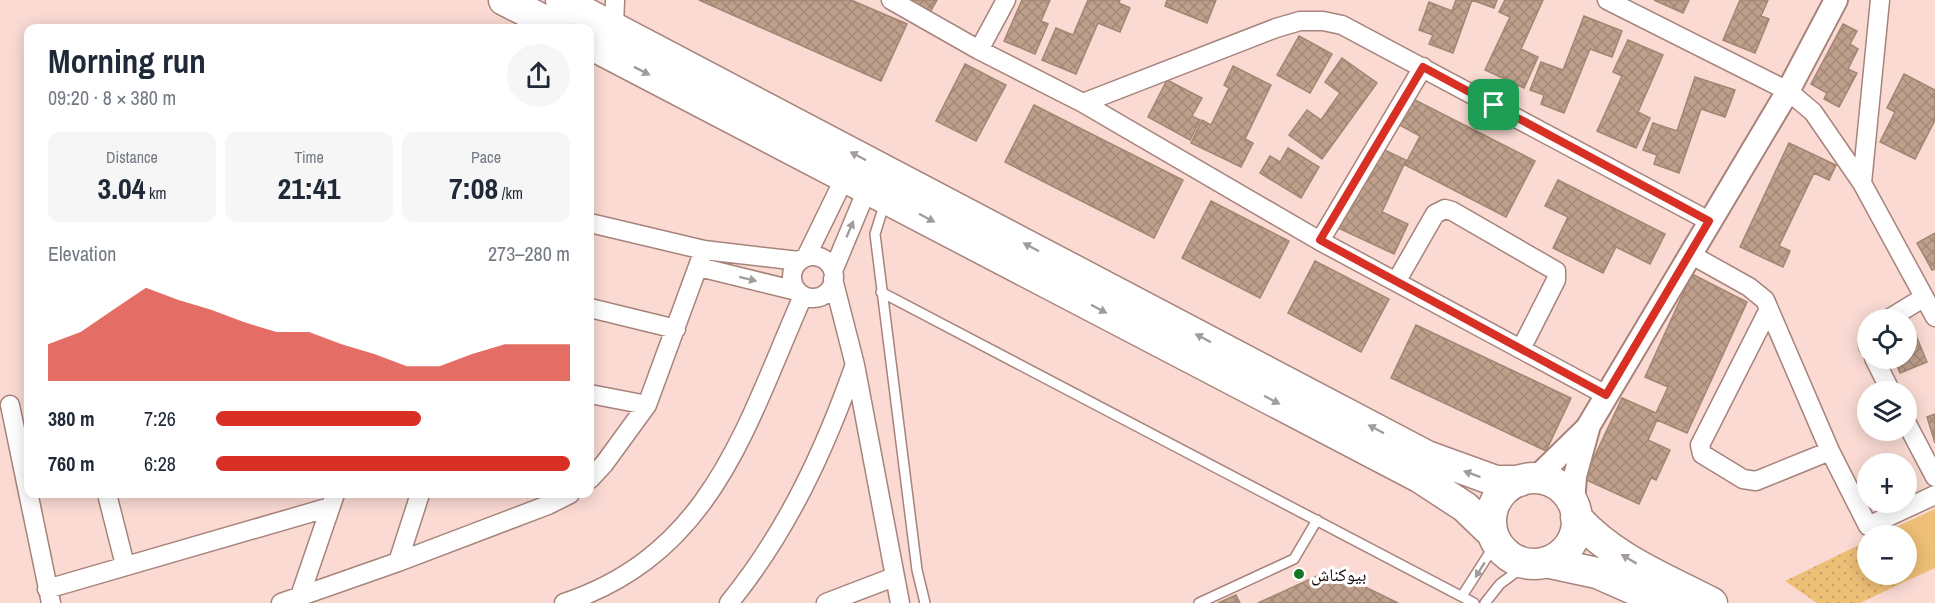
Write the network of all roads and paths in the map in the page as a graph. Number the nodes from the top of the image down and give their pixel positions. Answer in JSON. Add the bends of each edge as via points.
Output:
{"nodes":[{"id":1,"x":504,"y":0,"type":"edge"},
{"id":2,"x":561,"y":0,"type":"edge"},
{"id":3,"x":891,"y":0,"type":"edge"},
{"id":4,"x":1006,"y":0,"type":"edge"},
{"id":5,"x":1607,"y":0,"type":"edge"},
{"id":6,"x":1836,"y":0,"type":"edge"},
{"id":7,"x":1880,"y":0,"type":"edge"},
{"id":8,"x":614,"y":14,"type":"edge"},
{"id":9,"x":552,"y":24,"type":"edge"},
{"id":10,"x":594,"y":46,"type":"edge"},
{"id":11,"x":979,"y":50,"type":"junction"},
{"id":12,"x":1423,"y":67,"type":"junction"},
{"id":13,"x":1788,"y":91,"type":"junction"},
{"id":14,"x":1083,"y":103,"type":"junction"},
{"id":15,"x":1862,"y":183,"type":"junction"},
{"id":16,"x":867,"y":186,"type":"junction"},
{"id":17,"x":1709,"y":221,"type":"junction"},
{"id":18,"x":594,"y":224,"type":"edge"},
{"id":19,"x":1320,"y":240,"type":"junction"},
{"id":20,"x":1690,"y":254,"type":"junction"},
{"id":21,"x":701,"y":259,"type":"junction"},
{"id":22,"x":802,"y":259,"type":"junction"},
{"id":23,"x":833,"y":275,"type":"junction"},
{"id":24,"x":1396,"y":282,"type":"junction"},
{"id":25,"x":881,"y":292,"type":"junction"},
{"id":26,"x":800,"y":293,"type":"junction"},
{"id":27,"x":1923,"y":298,"type":"junction"},
{"id":28,"x":594,"y":309,"type":"edge"},
{"id":29,"x":1769,"y":309,"type":"junction"},
{"id":30,"x":1905,"y":309,"type":"edge"},
{"id":31,"x":1935,"y":317,"type":"edge"},
{"id":32,"x":676,"y":329,"type":"junction"},
{"id":33,"x":1521,"y":349,"type":"junction"},
{"id":34,"x":855,"y":365,"type":"junction"},
{"id":35,"x":594,"y":395,"type":"edge"},
{"id":36,"x":1606,"y":395,"type":"junction"},
{"id":37,"x":5,"y":404,"type":"edge"},
{"id":38,"x":646,"y":405,"type":"junction"},
{"id":39,"x":24,"y":410,"type":"edge"},
{"id":40,"x":1589,"y":425,"type":"junction"},
{"id":41,"x":1916,"y":441,"type":"edge"},
{"id":42,"x":1830,"y":451,"type":"junction"},
{"id":43,"x":594,"y":475,"type":"edge"},
{"id":44,"x":1935,"y":477,"type":"edge"},
{"id":45,"x":1527,"y":480,"type":"junction"},
{"id":46,"x":24,"y":487,"type":"edge"},
{"id":47,"x":1935,"y":495,"type":"edge"},
{"id":48,"x":27,"y":498,"type":"edge"},
{"id":49,"x":108,"y":498,"type":"edge"},
{"id":50,"x":329,"y":498,"type":"edge"},
{"id":51,"x":419,"y":498,"type":"edge"},
{"id":52,"x":562,"y":498,"type":"edge"},
{"id":53,"x":1575,"y":510,"type":"junction"},
{"id":54,"x":1317,"y":520,"type":"junction"},
{"id":55,"x":1494,"y":538,"type":"junction"},
{"id":56,"x":398,"y":562,"type":"junction"},
{"id":57,"x":1537,"y":563,"type":"junction"},
{"id":58,"x":125,"y":565,"type":"junction"},
{"id":59,"x":894,"y":577,"type":"junction"},
{"id":60,"x":49,"y":596,"type":"edge"},
{"id":61,"x":300,"y":596,"type":"junction"},
{"id":62,"x":1462,"y":596,"type":"junction"},
{"id":63,"x":281,"y":603,"type":"edge"},
{"id":64,"x":564,"y":603,"type":"edge"},
{"id":65,"x":729,"y":603,"type":"edge"},
{"id":66,"x":826,"y":603,"type":"edge"},
{"id":67,"x":900,"y":603,"type":"edge"},
{"id":68,"x":925,"y":603,"type":"edge"},
{"id":69,"x":1199,"y":603,"type":"edge"},
{"id":70,"x":1474,"y":603,"type":"edge"},
{"id":71,"x":1485,"y":603,"type":"edge"},
{"id":72,"x":1665,"y":603,"type":"edge"},
{"id":73,"x":1712,"y":603,"type":"edge"}],
"edges":[{"from":1,"to":9,"type":"highway"},
{"from":2,"to":8,"type":"highway"},
{"from":3,"to":11,"type":"street"},
{"from":4,"to":11,"type":"street"},
{"from":5,"to":13,"type":"street"},
{"from":6,"to":13,"type":"street"},
{"from":7,"to":15,"type":"street"},
{"from":45,"to":8,"type":"highway","one_way":true,"via":[[1496,481],[1427,456]]},
{"from":10,"to":16,"type":"highway","one_way":true},
{"from":11,"to":14,"type":"street"},
{"from":12,"to":14,"type":"street","via":[[1342,26],[1300,21]]},
{"from":12,"to":17,"type":"street"},
{"from":12,"to":19,"type":"street"},
{"from":13,"to":15,"type":"street","via":[[1814,112]]},
{"from":13,"to":17,"type":"street"},
{"from":14,"to":19,"type":"street"},
{"from":15,"to":27,"type":"street"},
{"from":16,"to":22,"type":"street"},
{"from":23,"to":16,"type":"street","one_way":true},
{"from":16,"to":25,"type":"lane"},
{"from":16,"to":55,"type":"highway","one_way":true,"via":[[1419,477],[1464,507]]},
{"from":17,"to":20,"type":"street"},
{"from":18,"to":21,"type":"street"},
{"from":19,"to":24,"type":"street"},
{"from":20,"to":29,"type":"street","via":[[1749,287],[1765,300]]},
{"from":20,"to":36,"type":"street"},
{"from":21,"to":22,"type":"street"},
{"from":21,"to":26,"type":"street","one_way":true},
{"from":21,"to":32,"type":"street"},
{"from":22,"to":23,"type":"street","via":[[822,259]]},
{"from":22,"to":26,"type":"street","via":[[792,276]]},
{"from":23,"to":26,"type":"street","via":[[826,294],[811,298]]},
{"from":23,"to":34,"type":"street"},
{"from":24,"to":33,"type":"street"},
{"from":24,"to":33,"type":"street","via":[[1435,214],[1445,209],[1452,211],[1556,271],[1556,280]]},
{"from":25,"to":54,"type":"lane"},
{"from":25,"to":68,"type":"lane","via":[[917,570]]},
{"from":26,"to":64,"type":"street","via":[[730,460],[693,517],[662,549],[625,576]]},
{"from":27,"to":30,"type":"street"},
{"from":27,"to":31,"type":"street"},
{"from":28,"to":32,"type":"street"},
{"from":29,"to":42,"type":"street"},
{"from":29,"to":42,"type":"street","via":[[1700,445],[1702,454],[1743,479],[1756,481]]},
{"from":32,"to":38,"type":"street"},
{"from":33,"to":36,"type":"street"},
{"from":34,"to":59,"type":"street"},
{"from":34,"to":65,"type":"street","via":[[804,489]]},
{"from":35,"to":38,"type":"street"},
{"from":36,"to":40,"type":"street"},
{"from":37,"to":39,"type":"street"},
{"from":37,"to":46,"type":"street"},
{"from":38,"to":43,"type":"street"},
{"from":40,"to":45,"type":"street"},
{"from":40,"to":53,"type":"street","via":[[1575,476]]},
{"from":41,"to":44,"type":"street"},
{"from":42,"to":47,"type":"street","via":[[1868,526]]},
{"from":45,"to":53,"type":"highway","via":[[1545,480],[1562,489]]},
{"from":45,"to":55,"type":"highway","via":[[1502,493],[1495,502],[1491,524]]},
{"from":48,"to":60,"type":"street"},
{"from":49,"to":58,"type":"street"},
{"from":50,"to":58,"type":"street"},
{"from":50,"to":61,"type":"street"},
{"from":51,"to":56,"type":"street"},
{"from":52,"to":56,"type":"street"},
{"from":53,"to":57,"type":"highway","via":[[1570,545],[1556,558]]},
{"from":73,"to":53,"type":"highway","one_way":true,"via":[[1630,561],[1591,534]]},
{"from":54,"to":62,"type":"lane"},
{"from":54,"to":69,"type":"lane","via":[[1294,559]]},
{"from":55,"to":57,"type":"highway","via":[[1509,556]]},
{"from":55,"to":62,"type":"lane","one_way":true},
{"from":56,"to":61,"type":"street"},
{"from":57,"to":71,"type":"lane","via":[[1500,584]]},
{"from":57,"to":72,"type":"highway","via":[[1597,573]]},
{"from":58,"to":60,"type":"street"},
{"from":59,"to":66,"type":"street"},
{"from":59,"to":67,"type":"street"},
{"from":61,"to":63,"type":"street"},
{"from":62,"to":70,"type":"lane"}]}
